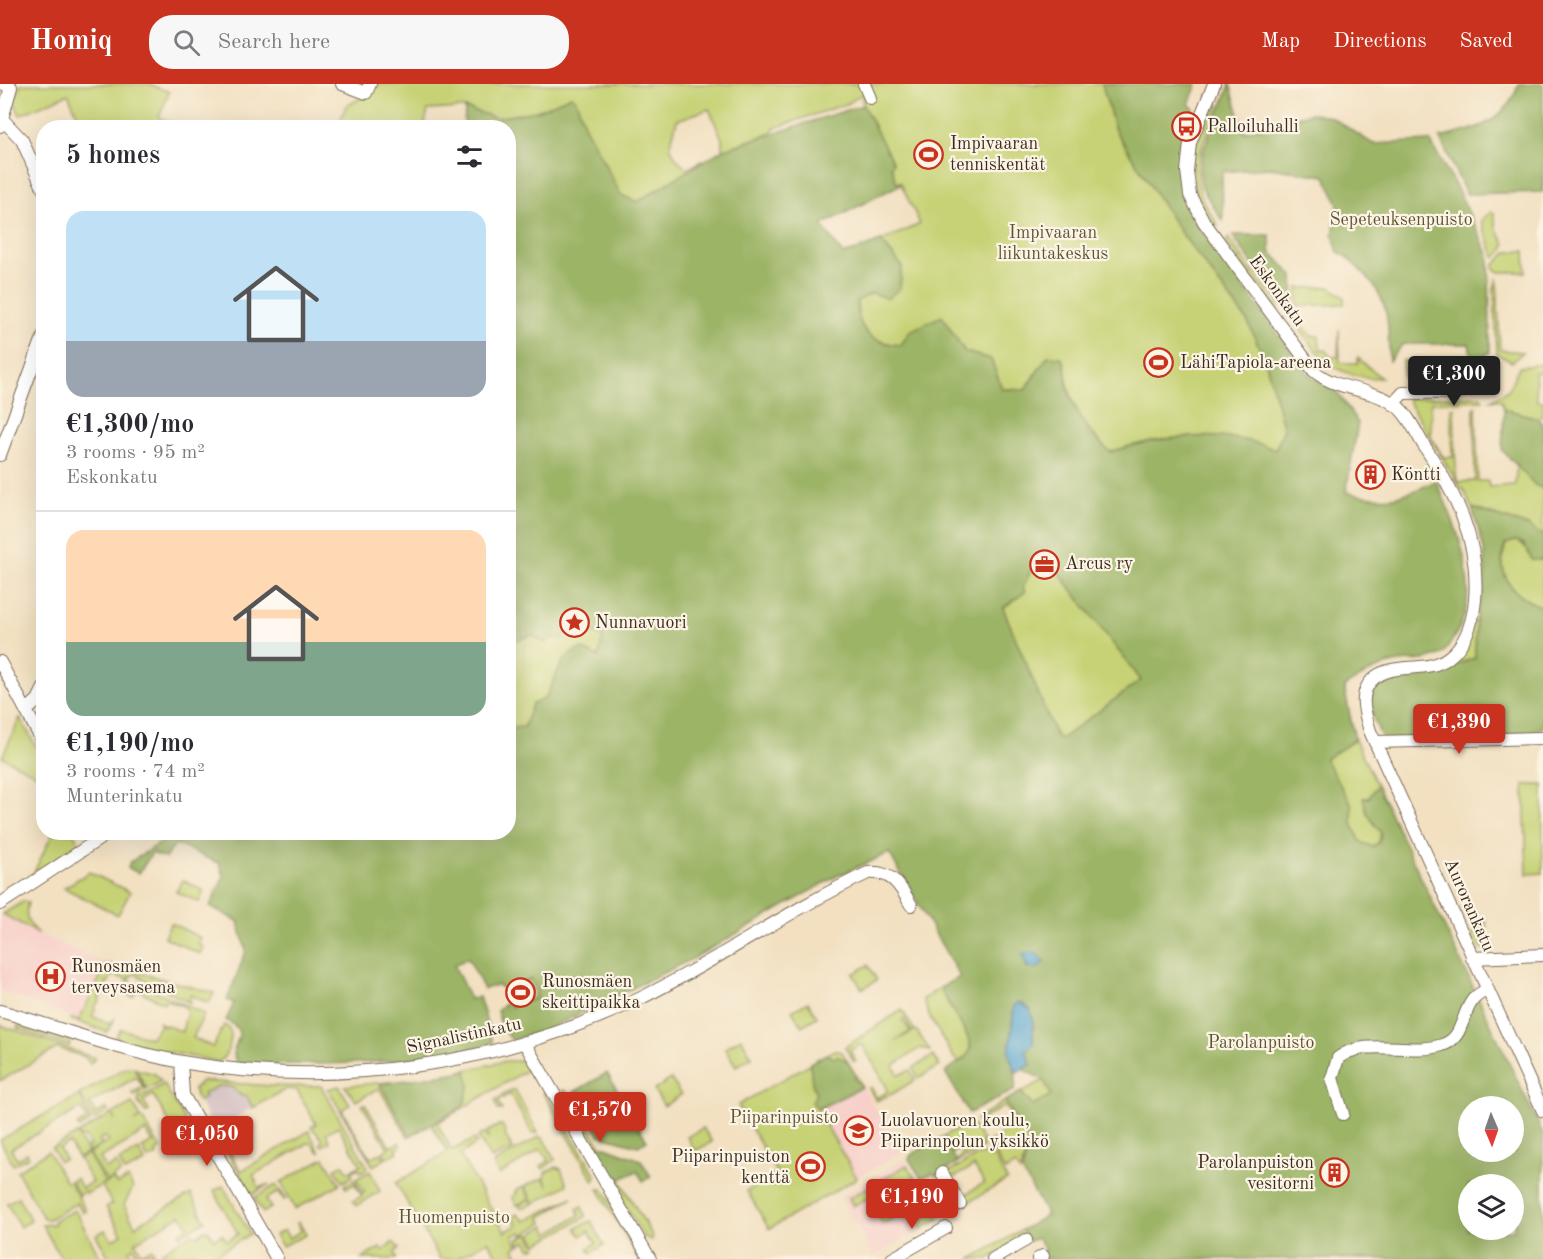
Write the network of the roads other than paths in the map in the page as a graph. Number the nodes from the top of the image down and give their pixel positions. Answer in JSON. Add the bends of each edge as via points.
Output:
{"nodes":[{"id":1,"x":342,"y":84,"type":"edge"},
{"id":2,"x":864,"y":84,"type":"edge"},
{"id":3,"x":1214,"y":84,"type":"edge"},
{"id":4,"x":7,"y":86,"type":"edge"},
{"id":5,"x":368,"y":88,"type":"edge"},
{"id":6,"x":870,"y":98,"type":"dead end"},
{"id":7,"x":2,"y":123,"type":"edge"},
{"id":8,"x":36,"y":172,"type":"edge"},
{"id":9,"x":36,"y":357,"type":"edge"},
{"id":10,"x":1492,"y":377,"type":"dead end"},
{"id":11,"x":1393,"y":404,"type":"junction"},
{"id":12,"x":0,"y":455,"type":"edge"},
{"id":13,"x":0,"y":662,"type":"edge"},
{"id":14,"x":36,"y":702,"type":"edge"},
{"id":15,"x":26,"y":711,"type":"junction"},
{"id":16,"x":36,"y":729,"type":"edge"},
{"id":17,"x":1543,"y":738,"type":"edge"},
{"id":18,"x":1375,"y":742,"type":"junction"},
{"id":19,"x":95,"y":840,"type":"edge"},
{"id":20,"x":0,"y":904,"type":"edge"},
{"id":21,"x":911,"y":905,"type":"dead end"},
{"id":22,"x":1543,"y":956,"type":"edge"},
{"id":23,"x":1472,"y":958,"type":"junction"},
{"id":24,"x":1486,"y":990,"type":"junction"},
{"id":25,"x":4,"y":1011,"type":"edge"},
{"id":26,"x":524,"y":1042,"type":"junction"},
{"id":27,"x":182,"y":1062,"type":"junction"},
{"id":28,"x":1543,"y":1111,"type":"edge"},
{"id":29,"x":1343,"y":1114,"type":"dead end"},
{"id":30,"x":942,"y":1173,"type":"dead end"},
{"id":31,"x":960,"y":1204,"type":"dead end"},
{"id":32,"x":946,"y":1228,"type":"dead end"},
{"id":33,"x":1026,"y":1240,"type":"dead end"},
{"id":34,"x":277,"y":1259,"type":"edge"},
{"id":35,"x":650,"y":1259,"type":"edge"},
{"id":36,"x":892,"y":1259,"type":"edge"},
{"id":37,"x":993,"y":1259,"type":"edge"}],
"edges":[{"from":1,"to":5,"type":"street"},
{"from":2,"to":6,"type":"street"},
{"from":3,"to":11,"type":"street","name":"Eskonkatu","via":[[1188,154],[1187,180],[1198,213],[1314,371],[1339,386],[1372,393]]},
{"from":4,"to":7,"type":"street"},
{"from":7,"to":8,"type":"street","via":[[22,140]]},
{"from":9,"to":12,"type":"street"},
{"from":10,"to":11,"type":"street","via":[[1486,384],[1466,390],[1403,393]]},
{"from":11,"to":18,"type":"street","name":"Aurorankatu","via":[[1442,472],[1462,511],[1474,553],[1474,605],[1470,627],[1455,651],[1433,666],[1390,671],[1374,678],[1364,693],[1364,712]]},
{"from":13,"to":15,"type":"street"},
{"from":14,"to":15,"type":"street"},
{"from":15,"to":16,"type":"street"},
{"from":17,"to":18,"type":"street"},
{"from":18,"to":23,"type":"street","name":"Aurorankatu"},
{"from":19,"to":20,"type":"street"},
{"from":21,"to":26,"type":"street","name":"Signalistinkatu","via":[[894,879],[886,874],[868,873],[638,999],[562,1031]]},
{"from":22,"to":23,"type":"street"},
{"from":23,"to":24,"type":"street","name":"Aurorankatu"},
{"from":24,"to":28,"type":"street","name":"Aurorankatu"},
{"from":24,"to":29,"type":"street","via":[[1472,1000],[1456,1036],[1444,1045],[1424,1049],[1360,1048],[1338,1058],[1332,1078]]},
{"from":25,"to":27,"type":"street","name":"Signalistinkatu","via":[[103,1043]]},
{"from":26,"to":27,"type":"street","name":"Signalistinkatu","via":[[445,1063],[345,1071],[254,1071]]},
{"from":26,"to":35,"type":"street"},
{"from":27,"to":34,"type":"street","via":[[185,1099]]},
{"from":30,"to":31,"type":"street"},
{"from":32,"to":36,"type":"street"},
{"from":33,"to":37,"type":"street"}]}
